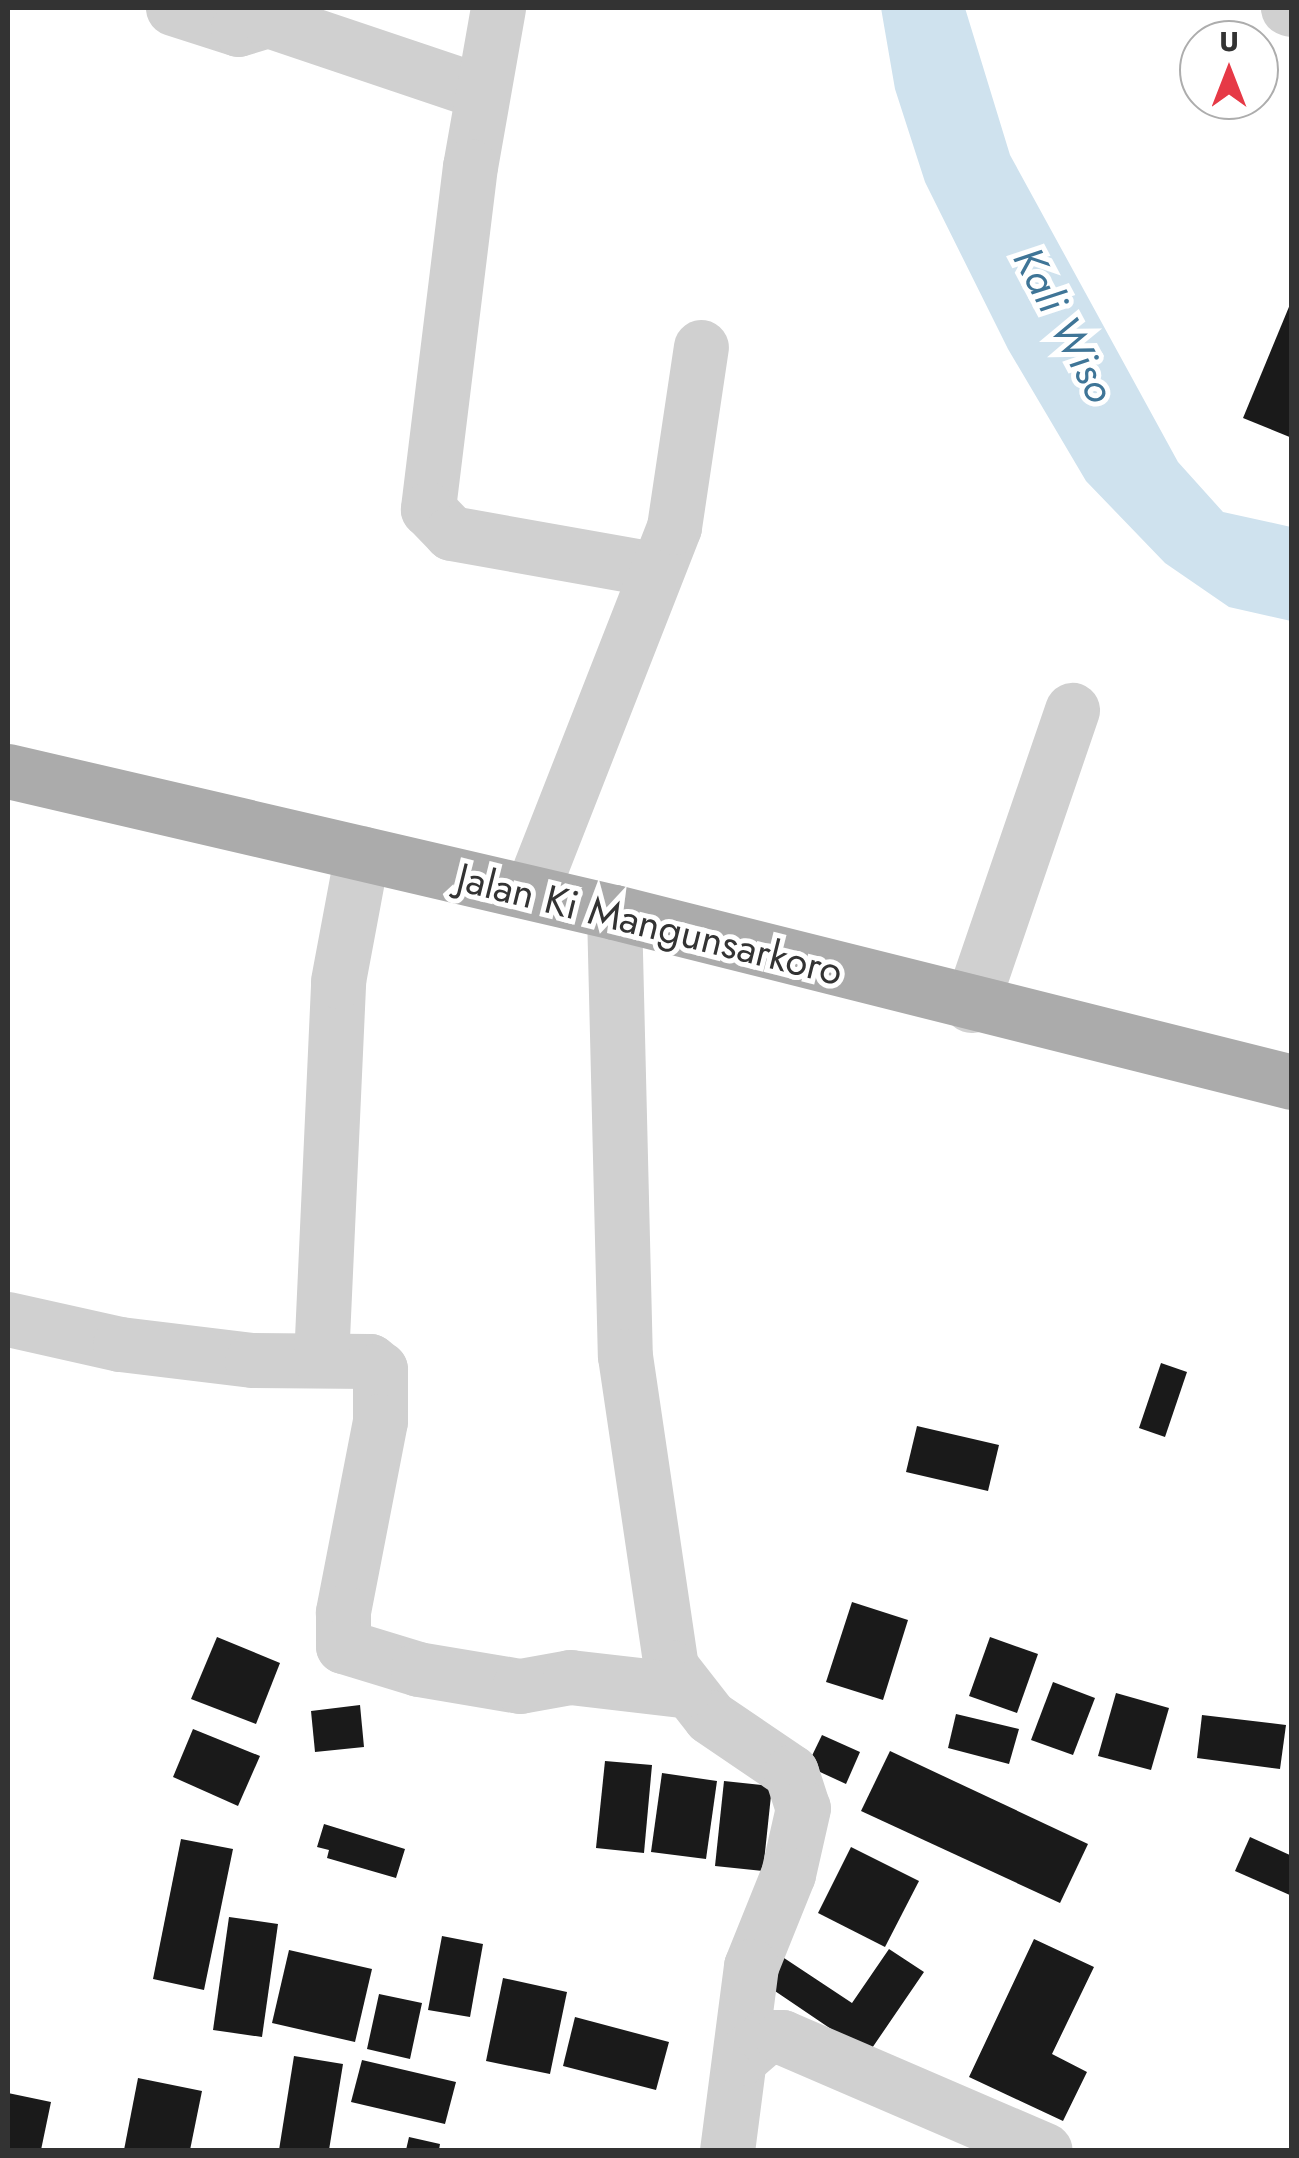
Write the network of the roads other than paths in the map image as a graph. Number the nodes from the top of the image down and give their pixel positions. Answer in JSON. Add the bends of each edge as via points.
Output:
{"nodes":[{"id":1,"x":173,"y":8,"type":"edge"},
{"id":2,"x":498,"y":8,"type":"edge"},
{"id":3,"x":482,"y":92,"type":"junction"},
{"id":4,"x":701,"y":347,"type":"dead end"},
{"id":5,"x":654,"y":569,"type":"junction"},
{"id":6,"x":1072,"y":710,"type":"dead end"},
{"id":7,"x":8,"y":771,"type":"edge"},
{"id":8,"x":362,"y":854,"type":"junction"},
{"id":9,"x":531,"y":892,"type":"junction"},
{"id":10,"x":614,"y":912,"type":"junction"},
{"id":11,"x":971,"y":1005,"type":"junction"},
{"id":12,"x":1292,"y":1082,"type":"edge"},
{"id":13,"x":8,"y":1319,"type":"edge"},
{"id":14,"x":320,"y":1360,"type":"junction"},
{"id":15,"x":683,"y":1690,"type":"junction"},
{"id":16,"x":742,"y":2058,"type":"junction"},
{"id":17,"x":727,"y":2150,"type":"edge"},
{"id":18,"x":1045,"y":2150,"type":"edge"}],
"edges":[{"from":1,"to":3,"type":"street","via":[[238,29],[268,20]]},
{"from":2,"to":3,"type":"street"},
{"from":3,"to":5,"type":"street","via":[[428,509],[450,532]]},
{"from":4,"to":5,"type":"street","via":[[685,486]]},
{"from":5,"to":9,"type":"street"},
{"from":6,"to":11,"type":"street"},
{"from":7,"to":8,"type":"main road","name":"Jalan Ki Mangunsarkoro"},
{"from":8,"to":9,"type":"main road","name":"Jalan Ki Mangunsarkoro"},
{"from":8,"to":14,"type":"street","via":[[338,981]]},
{"from":9,"to":10,"type":"main road","name":"Jalan Ki Mangunsarkoro"},
{"from":10,"to":11,"type":"main road","name":"Jalan Ki Mangunsarkoro"},
{"from":10,"to":15,"type":"street","via":[[625,1356],[662,1616]]},
{"from":11,"to":12,"type":"main road","name":"Jalan Ki Mangunsarkoro"},
{"from":13,"to":14,"type":"street","via":[[120,1344],[252,1360]]},
{"from":14,"to":15,"type":"street","via":[[370,1361],[380,1369],[380,1422],[343,1612],[343,1646],[418,1669],[520,1686],[570,1677]]},
{"from":15,"to":16,"type":"street","via":[[783,1764],[803,1808],[788,1874],[751,1966]]},
{"from":16,"to":17,"type":"street"},
{"from":16,"to":18,"type":"street","via":[[766,2037],[782,2037]]}]}
